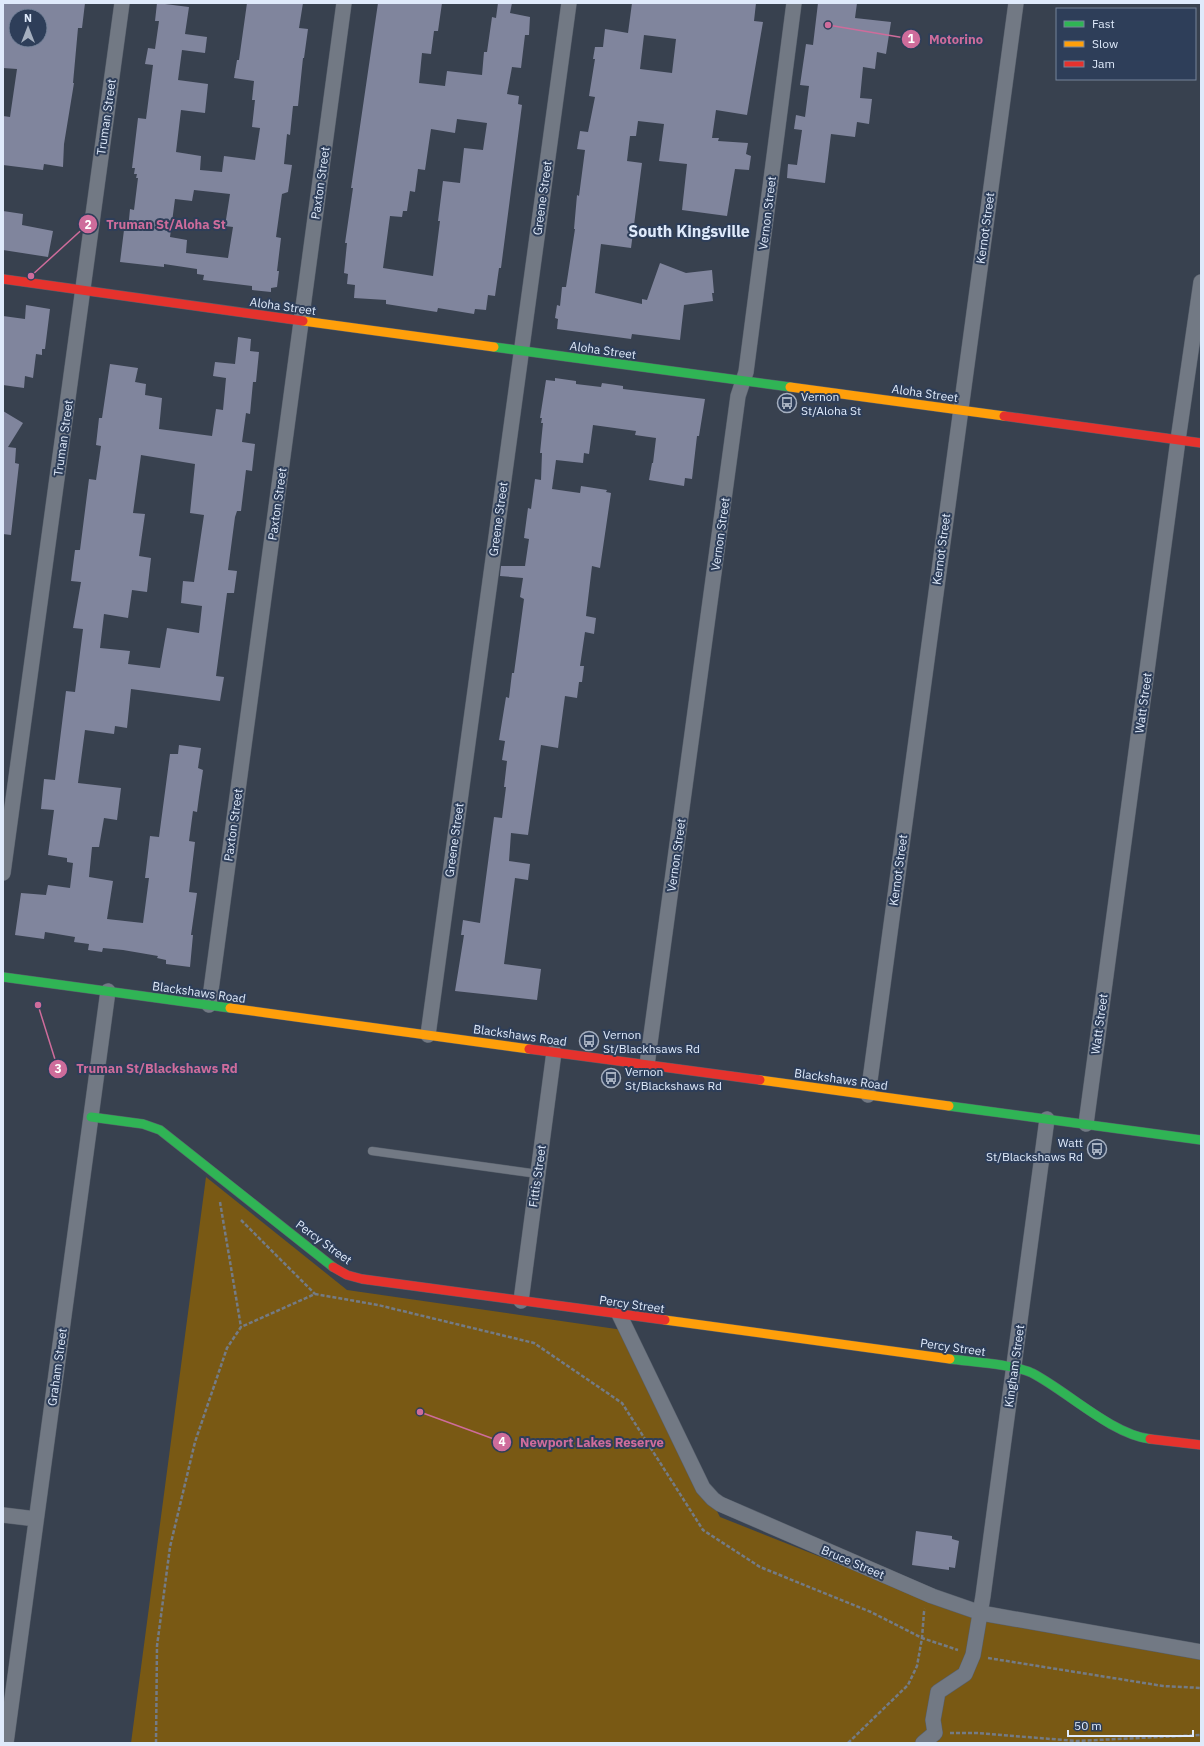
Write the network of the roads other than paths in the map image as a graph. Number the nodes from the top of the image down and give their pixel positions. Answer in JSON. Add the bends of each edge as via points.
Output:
{"nodes":[{"id":1,"x":122,"y":3,"type":"edge"},
{"id":2,"x":344,"y":3,"type":"edge"},
{"id":3,"x":568,"y":3,"type":"edge"},
{"id":4,"x":794,"y":3,"type":"edge"},
{"id":5,"x":1016,"y":3,"type":"edge"},
{"id":6,"x":3,"y":279,"type":"edge"},
{"id":7,"x":1201,"y":282,"type":"edge"},
{"id":8,"x":83,"y":290,"type":"junction"},
{"id":9,"x":301,"y":321,"type":"junction"},
{"id":10,"x":521,"y":351,"type":"junction"},
{"id":11,"x":743,"y":381,"type":"junction"},
{"id":12,"x":960,"y":410,"type":"junction"},
{"id":13,"x":1178,"y":440,"type":"junction"},
{"id":14,"x":1201,"y":443,"type":"edge"},
{"id":15,"x":3,"y":873,"type":"edge"},
{"id":16,"x":3,"y":977,"type":"edge"},
{"id":17,"x":108,"y":991,"type":"junction"},
{"id":18,"x":209,"y":1005,"type":"junction"},
{"id":19,"x":428,"y":1035,"type":"junction"},
{"id":20,"x":554,"y":1052,"type":"junction"},
{"id":21,"x":647,"y":1065,"type":"junction"},
{"id":22,"x":868,"y":1095,"type":"junction"},
{"id":23,"x":91,"y":1117,"type":"junction"},
{"id":24,"x":1047,"y":1119,"type":"junction"},
{"id":25,"x":1086,"y":1124,"type":"junction"},
{"id":26,"x":1201,"y":1140,"type":"edge"},
{"id":27,"x":372,"y":1151,"type":"dead end"},
{"id":28,"x":538,"y":1174,"type":"junction"},
{"id":29,"x":521,"y":1301,"type":"junction"},
{"id":30,"x":619,"y":1314,"type":"junction"},
{"id":31,"x":1014,"y":1368,"type":"junction"},
{"id":32,"x":1201,"y":1445,"type":"edge"},
{"id":33,"x":3,"y":1515,"type":"edge"},
{"id":34,"x":36,"y":1519,"type":"junction"},
{"id":35,"x":981,"y":1613,"type":"junction"},
{"id":36,"x":1201,"y":1652,"type":"edge"},
{"id":37,"x":6,"y":1743,"type":"edge"},
{"id":38,"x":923,"y":1743,"type":"edge"}],
"edges":[{"from":1,"to":8,"type":"street","name":"Truman Street"},
{"from":2,"to":9,"type":"street","name":"Paxton Street"},
{"from":3,"to":10,"type":"street","name":"Greene Street"},
{"from":4,"to":11,"type":"street","name":"Vernon Street"},
{"from":5,"to":12,"type":"street","name":"Kernot Street"},
{"from":6,"to":8,"type":"street","name":"Aloha Street"},
{"from":7,"to":13,"type":"street","name":"Watt Street"},
{"from":8,"to":9,"type":"street","name":"Aloha Street"},
{"from":8,"to":15,"type":"street","name":"Truman Street"},
{"from":9,"to":10,"type":"street","name":"Aloha Street"},
{"from":9,"to":18,"type":"street","name":"Paxton Street"},
{"from":10,"to":11,"type":"street","name":"Aloha Street"},
{"from":10,"to":19,"type":"street","name":"Greene Street"},
{"from":11,"to":12,"type":"street","name":"Aloha Street"},
{"from":11,"to":21,"type":"street","name":"Vernon Street","via":[[738,396]]},
{"from":12,"to":13,"type":"street","name":"Aloha Street"},
{"from":12,"to":22,"type":"street","name":"Kernot Street"},
{"from":13,"to":14,"type":"street","name":"Aloha Street"},
{"from":13,"to":25,"type":"street","name":"Watt Street"},
{"from":16,"to":17,"type":"street","name":"Blackshaws Road"},
{"from":17,"to":18,"type":"street","name":"Blackshaws Road"},
{"from":17,"to":23,"type":"street","name":"Graham Street"},
{"from":18,"to":19,"type":"street","name":"Blackshaws Road"},
{"from":19,"to":20,"type":"street","name":"Blackshaws Road"},
{"from":20,"to":21,"type":"street","name":"Blackshaws Road"},
{"from":20,"to":28,"type":"street","name":"Fittis Street"},
{"from":21,"to":22,"type":"street","name":"Blackshaws Road"},
{"from":22,"to":24,"type":"street","name":"Blackshaws Road"},
{"from":23,"to":29,"type":"street","name":"Percy Street","via":[[143,1124],[160,1130],[347,1275]]},
{"from":23,"to":34,"type":"street","name":"Graham Street"},
{"from":24,"to":25,"type":"street","name":"Blackshaws Road"},
{"from":24,"to":31,"type":"street","name":"Kingham Street"},
{"from":25,"to":26,"type":"street","name":"Blackshaws Road"},
{"from":27,"to":28,"type":"lane"},
{"from":28,"to":29,"type":"street","name":"Fittis Street"},
{"from":29,"to":30,"type":"street","name":"Percy Street"},
{"from":30,"to":31,"type":"street","name":"Percy Street"},
{"from":30,"to":35,"type":"street","name":"Bruce Street","via":[[703,1488],[713,1499],[728,1508],[932,1596]]},
{"from":31,"to":32,"type":"street","name":"Percy Street","via":[[1031,1372],[1120,1429],[1144,1438]]},
{"from":31,"to":35,"type":"street","name":"Kingham Street"},
{"from":33,"to":34,"type":"street"},
{"from":34,"to":37,"type":"street","name":"Graham Street"},
{"from":35,"to":36,"type":"street","name":"Bruce Street"},
{"from":35,"to":38,"type":"street","name":"Kingham Street","via":[[973,1655],[965,1674],[938,1692],[933,1720],[935,1733]]}]}
